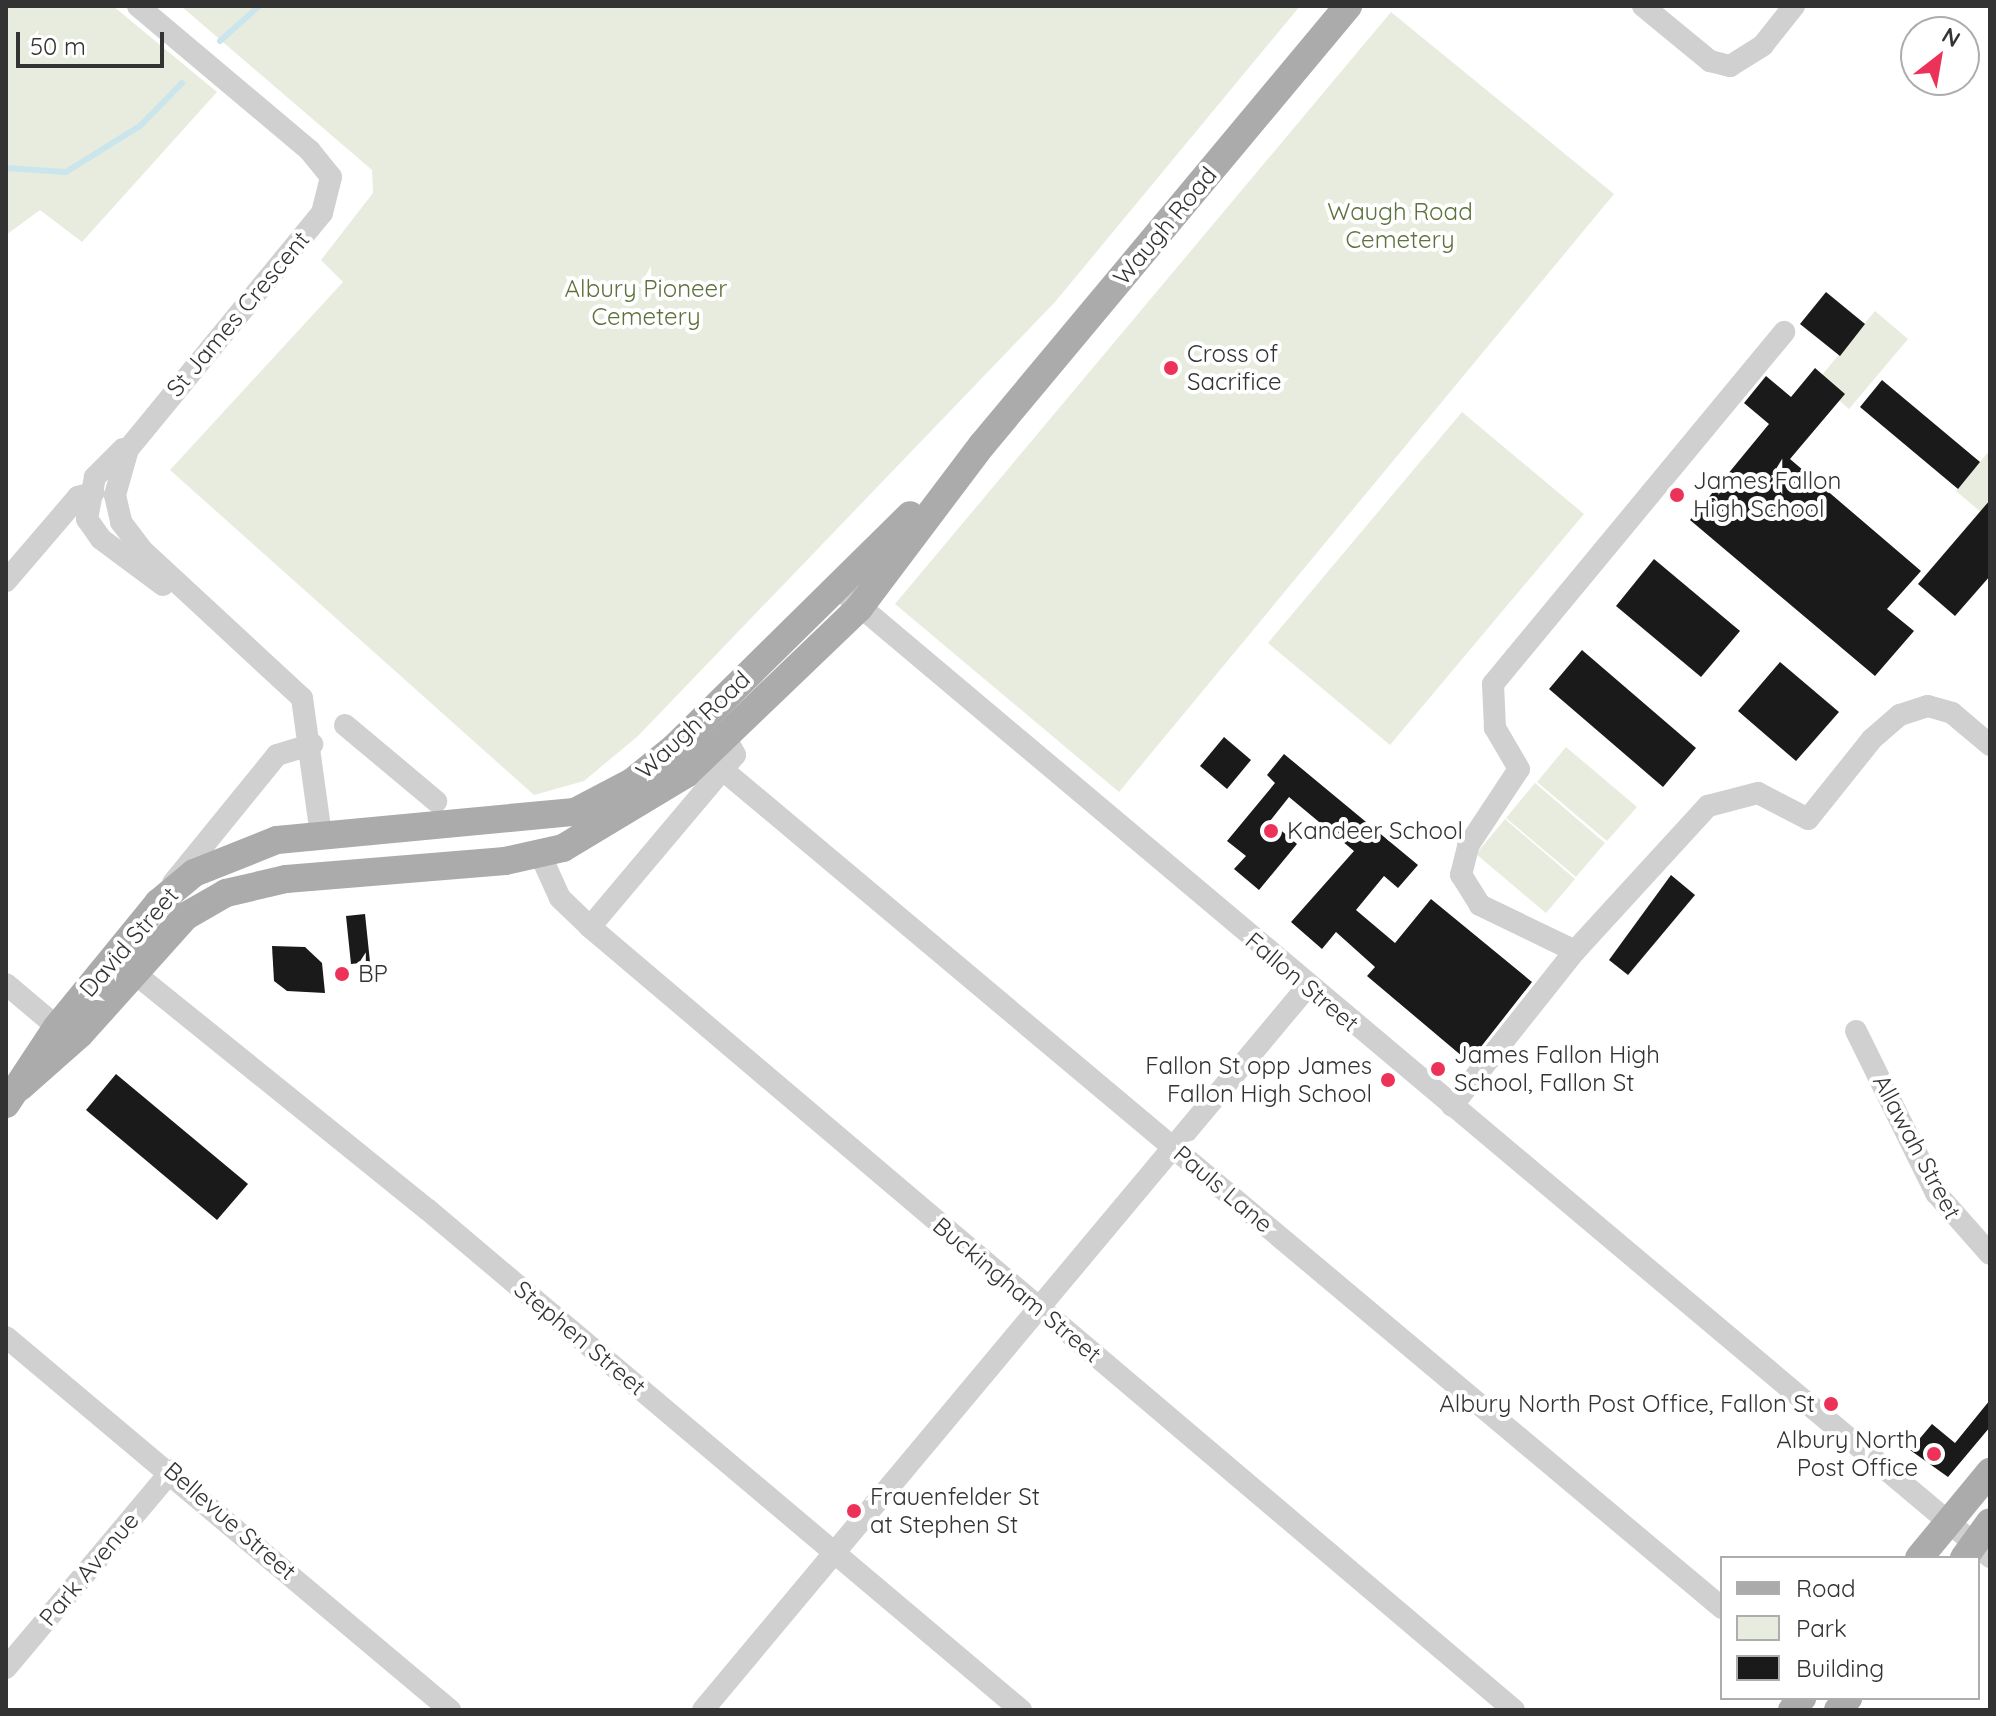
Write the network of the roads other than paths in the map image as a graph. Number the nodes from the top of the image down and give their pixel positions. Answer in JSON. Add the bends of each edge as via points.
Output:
{"nodes":[{"id":1,"x":138,"y":6,"type":"edge"},
{"id":2,"x":1348,"y":6,"type":"edge"},
{"id":3,"x":1643,"y":6,"type":"edge"},
{"id":4,"x":1794,"y":6,"type":"edge"},
{"id":5,"x":1784,"y":332,"type":"dead end"},
{"id":6,"x":136,"y":438,"type":"junction"},
{"id":7,"x":982,"y":445,"type":"junction"},
{"id":8,"x":88,"y":493,"type":"junction"},
{"id":9,"x":115,"y":495,"type":"junction"},
{"id":10,"x":6,"y":581,"type":"edge"},
{"id":11,"x":837,"y":587,"type":"junction"},
{"id":12,"x":859,"y":608,"type":"junction"},
{"id":13,"x":215,"y":620,"type":"junction"},
{"id":14,"x":726,"y":738,"type":"junction"},
{"id":15,"x":1982,"y":738,"type":"edge"},
{"id":16,"x":311,"y":741,"type":"junction"},
{"id":17,"x":723,"y":770,"type":"junction"},
{"id":18,"x":436,"y":801,"type":"dead end"},
{"id":19,"x":321,"y":835,"type":"junction"},
{"id":20,"x":540,"y":854,"type":"junction"},
{"id":21,"x":326,"y":875,"type":"junction"},
{"id":22,"x":158,"y":903,"type":"junction"},
{"id":23,"x":590,"y":927,"type":"junction"},
{"id":24,"x":1575,"y":951,"type":"junction"},
{"id":25,"x":133,"y":972,"type":"junction"},
{"id":26,"x":6,"y":984,"type":"edge"},
{"id":27,"x":1307,"y":987,"type":"junction"},
{"id":28,"x":57,"y":1027,"type":"junction"},
{"id":29,"x":1856,"y":1031,"type":"dead end"},
{"id":30,"x":13,"y":1095,"type":"edge"},
{"id":31,"x":1452,"y":1106,"type":"junction"},
{"id":32,"x":1173,"y":1147,"type":"junction"},
{"id":33,"x":1990,"y":1254,"type":"edge"},
{"id":34,"x":1038,"y":1308,"type":"junction"},
{"id":35,"x":6,"y":1337,"type":"edge"},
{"id":36,"x":172,"y":1470,"type":"junction"},
{"id":37,"x":1990,"y":1472,"type":"edge"},
{"id":38,"x":1990,"y":1522,"type":"edge"},
{"id":39,"x":1947,"y":1524,"type":"junction"},
{"id":40,"x":836,"y":1553,"type":"junction"},
{"id":41,"x":1976,"y":1553,"type":"edge"},
{"id":42,"x":1921,"y":1556,"type":"edge"},
{"id":43,"x":1720,"y":1606,"type":"edge"},
{"id":44,"x":6,"y":1668,"type":"edge"},
{"id":45,"x":450,"y":1710,"type":"edge"},
{"id":46,"x":703,"y":1710,"type":"edge"},
{"id":47,"x":1021,"y":1710,"type":"edge"},
{"id":48,"x":1514,"y":1710,"type":"edge"}],
"edges":[{"from":1,"to":6,"type":"street","name":"St James Crescent","via":[[310,151],[332,187],[322,213]]},
{"from":2,"to":7,"type":"main road","name":"Waugh Road"},
{"from":3,"to":4,"type":"street","via":[[1710,61],[1730,66],[1763,45]]},
{"from":5,"to":24,"type":"street","via":[[1493,684],[1495,728],[1519,769],[1461,858],[1461,875],[1480,905]]},
{"from":6,"to":8,"type":"street","name":"St James Crescent"},
{"from":6,"to":9,"type":"street","name":"St James Crescent","via":[[119,468]]},
{"from":7,"to":11,"type":"main road","name":"Waugh Road"},
{"from":7,"to":12,"type":"main road","name":"Waugh Road"},
{"from":8,"to":9,"type":"street"},
{"from":8,"to":10,"type":"street","name":"St James Crescent"},
{"from":8,"to":13,"type":"street","via":[[94,532]]},
{"from":9,"to":13,"type":"street","via":[[132,539]]},
{"from":11,"to":12,"type":"street","name":"Fallon Street"},
{"from":11,"to":19,"type":"main road","name":"Waugh Road","via":[[675,747],[632,782],[575,812]]},
{"from":12,"to":14,"type":"main road","name":"Waugh Road"},
{"from":12,"to":27,"type":"street","name":"Fallon Street"},
{"from":13,"to":16,"type":"street","via":[[297,691]]},
{"from":14,"to":17,"type":"street","name":"Waugh Road","via":[[735,755]]},
{"from":14,"to":20,"type":"main road","name":"Waugh Road","via":[[632,813]]},
{"from":15,"to":24,"type":"street","via":[[1952,713],[1928,706],[1900,715],[1808,819],[1758,793],[1708,806]]},
{"from":16,"to":18,"type":"street","via":[[351,730]]},
{"from":16,"to":19,"type":"street"},
{"from":16,"to":22,"type":"street","via":[[277,755]]},
{"from":17,"to":23,"type":"street"},
{"from":17,"to":32,"type":"street","name":"Pauls Lane"},
{"from":19,"to":21,"type":"main road"},
{"from":19,"to":22,"type":"main road","name":"David Street","via":[[226,854]]},
{"from":20,"to":21,"type":"main road","name":"Waugh Road"},
{"from":20,"to":23,"type":"street","name":"Buckingham Street","via":[[560,898]]},
{"from":21,"to":25,"type":"main road","name":"David Street","via":[[252,885],[204,904]]},
{"from":22,"to":28,"type":"main road","name":"David Street"},
{"from":23,"to":34,"type":"street","name":"Buckingham Street"},
{"from":24,"to":31,"type":"street"},
{"from":25,"to":30,"type":"main road","name":"David Street","via":[[80,1034]]},
{"from":25,"to":40,"type":"street","name":"Stephen Street"},
{"from":26,"to":28,"type":"street"},
{"from":27,"to":31,"type":"street","name":"Fallon Street"},
{"from":27,"to":32,"type":"street"},
{"from":28,"to":30,"type":"main road","name":"David Street"},
{"from":29,"to":33,"type":"street","name":"Allawah Street","via":[[1936,1193]]},
{"from":31,"to":39,"type":"street","name":"Fallon Street"},
{"from":32,"to":34,"type":"street"},
{"from":32,"to":43,"type":"street","name":"Pauls Lane"},
{"from":34,"to":40,"type":"street"},
{"from":34,"to":48,"type":"street","name":"Buckingham Street"},
{"from":35,"to":36,"type":"street","name":"Bellevue Street"},
{"from":36,"to":44,"type":"street","name":"Park Avenue"},
{"from":36,"to":45,"type":"street","name":"Bellevue Street"},
{"from":37,"to":39,"type":"main road"},
{"from":38,"to":41,"type":"main road"},
{"from":39,"to":41,"type":"street","name":"Fallon Street"},
{"from":39,"to":42,"type":"main road"},
{"from":40,"to":46,"type":"street"},
{"from":40,"to":47,"type":"street","name":"Stephen Street"}]}
